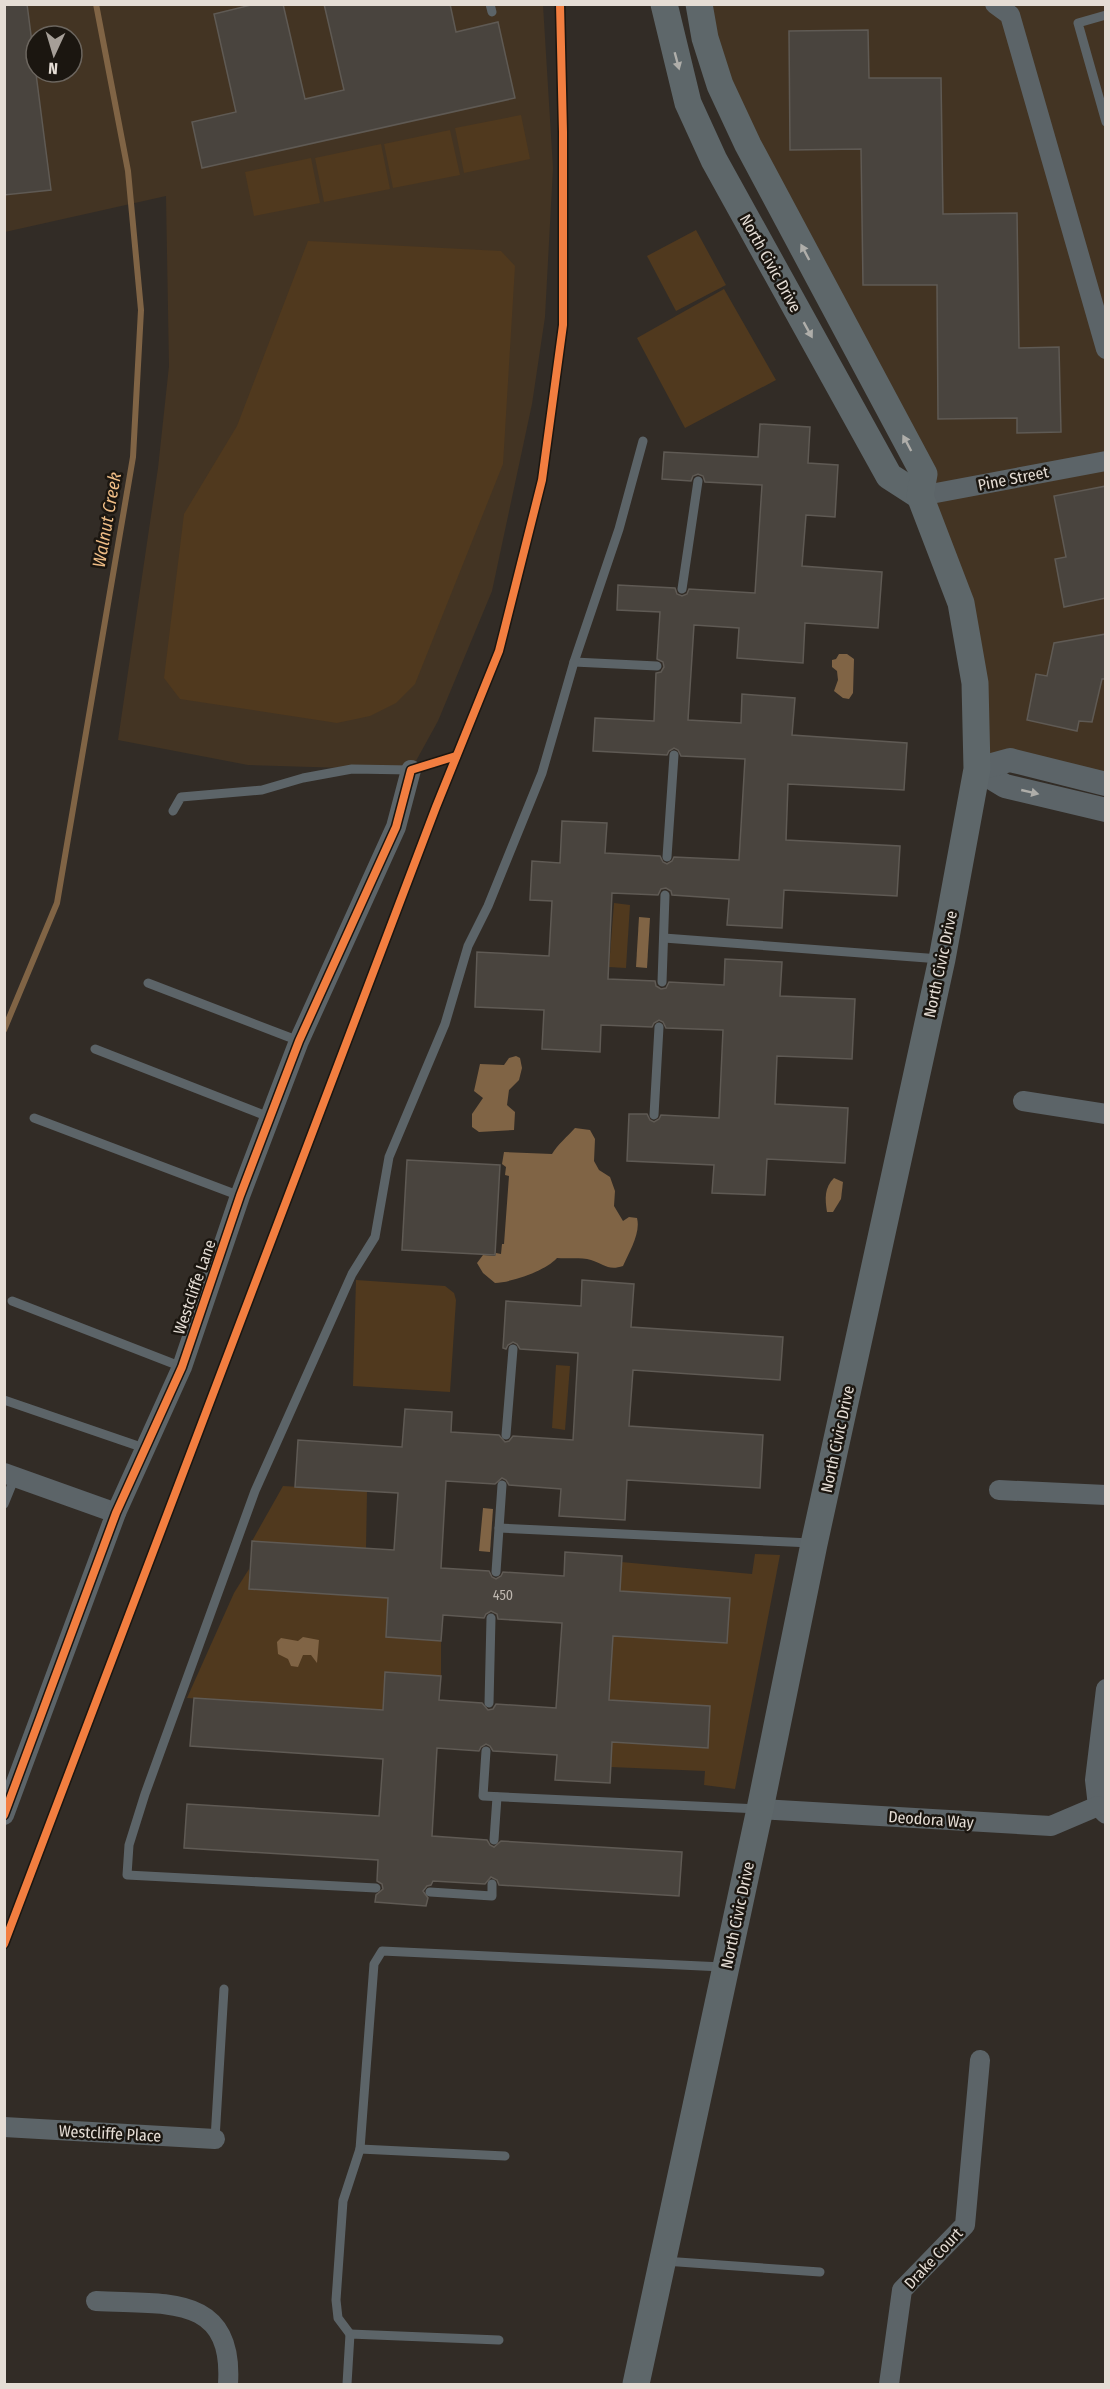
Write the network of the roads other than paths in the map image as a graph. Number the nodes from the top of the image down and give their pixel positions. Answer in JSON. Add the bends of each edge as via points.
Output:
{"nodes":[{"id":1,"x":664,"y":4,"type":"edge"},
{"id":2,"x":699,"y":4,"type":"edge"},
{"id":3,"x":1003,"y":7,"type":"edge"},
{"id":4,"x":1106,"y":15,"type":"edge"},
{"id":5,"x":1106,"y":122,"type":"edge"},
{"id":6,"x":1106,"y":349,"type":"edge"},
{"id":7,"x":643,"y":441,"type":"dead end"},
{"id":8,"x":1106,"y":461,"type":"edge"},
{"id":9,"x":698,"y":481,"type":"dead end"},
{"id":10,"x":920,"y":496,"type":"junction"},
{"id":11,"x":682,"y":589,"type":"dead end"},
{"id":12,"x":574,"y":662,"type":"junction"},
{"id":13,"x":657,"y":666,"type":"dead end"},
{"id":14,"x":674,"y":755,"type":"dead end"},
{"id":15,"x":977,"y":769,"type":"junction"},
{"id":16,"x":411,"y":770,"type":"joint"},
{"id":17,"x":1106,"y":784,"type":"edge"},
{"id":18,"x":1106,"y":810,"type":"edge"},
{"id":19,"x":173,"y":811,"type":"dead end"},
{"id":20,"x":667,"y":857,"type":"dead end"},
{"id":21,"x":664,"y":895,"type":"dead end"},
{"id":22,"x":664,"y":938,"type":"junction"},
{"id":23,"x":942,"y":959,"type":"junction"},
{"id":24,"x":662,"y":982,"type":"dead end"},
{"id":25,"x":148,"y":983,"type":"dead end"},
{"id":26,"x":659,"y":1027,"type":"dead end"},
{"id":27,"x":299,"y":1041,"type":"junction"},
{"id":28,"x":95,"y":1049,"type":"dead end"},
{"id":29,"x":1023,"y":1101,"type":"dead end"},
{"id":30,"x":1106,"y":1114,"type":"edge"},
{"id":31,"x":654,"y":1115,"type":"dead end"},
{"id":32,"x":269,"y":1117,"type":"junction"},
{"id":33,"x":34,"y":1118,"type":"dead end"},
{"id":34,"x":240,"y":1196,"type":"junction"},
{"id":35,"x":12,"y":1301,"type":"dead end"},
{"id":36,"x":513,"y":1349,"type":"dead end"},
{"id":37,"x":182,"y":1367,"type":"junction"},
{"id":38,"x":4,"y":1400,"type":"edge"},
{"id":39,"x":507,"y":1435,"type":"dead end"},
{"id":40,"x":144,"y":1448,"type":"junction"},
{"id":41,"x":10,"y":1475,"type":"edge"},
{"id":42,"x":502,"y":1485,"type":"dead end"},
{"id":43,"x":999,"y":1490,"type":"dead end"},
{"id":44,"x":1106,"y":1496,"type":"edge"},
{"id":45,"x":4,"y":1504,"type":"edge"},
{"id":46,"x":116,"y":1513,"type":"junction"},
{"id":47,"x":500,"y":1528,"type":"junction"},
{"id":48,"x":814,"y":1544,"type":"junction"},
{"id":49,"x":496,"y":1572,"type":"dead end"},
{"id":50,"x":491,"y":1618,"type":"dead end"},
{"id":51,"x":1106,"y":1689,"type":"edge"},
{"id":52,"x":489,"y":1703,"type":"dead end"},
{"id":53,"x":486,"y":1751,"type":"dead end"},
{"id":54,"x":497,"y":1797,"type":"junction"},
{"id":55,"x":760,"y":1809,"type":"junction"},
{"id":56,"x":1102,"y":1810,"type":"edge"},
{"id":57,"x":4,"y":1815,"type":"edge"},
{"id":58,"x":494,"y":1840,"type":"dead end"},
{"id":59,"x":492,"y":1884,"type":"dead end"},
{"id":60,"x":376,"y":1888,"type":"dead end"},
{"id":61,"x":430,"y":1892,"type":"dead end"},
{"id":62,"x":726,"y":1967,"type":"junction"},
{"id":63,"x":224,"y":1989,"type":"dead end"},
{"id":64,"x":980,"y":2060,"type":"dead end"},
{"id":65,"x":4,"y":2127,"type":"edge"},
{"id":66,"x":215,"y":2139,"type":"joint"},
{"id":67,"x":360,"y":2149,"type":"junction"},
{"id":68,"x":505,"y":2156,"type":"dead end"},
{"id":69,"x":662,"y":2261,"type":"junction"},
{"id":70,"x":820,"y":2272,"type":"dead end"},
{"id":71,"x":96,"y":2301,"type":"dead end"},
{"id":72,"x":350,"y":2334,"type":"junction"},
{"id":73,"x":499,"y":2340,"type":"dead end"},
{"id":74,"x":228,"y":2385,"type":"edge"},
{"id":75,"x":347,"y":2385,"type":"edge"},
{"id":76,"x":636,"y":2385,"type":"edge"},
{"id":77,"x":889,"y":2385,"type":"edge"}],
"edges":[{"from":1,"to":10,"type":"main road","name":"North Civic Drive","one_way":true,"via":[[688,103],[714,160],[889,476]]},
{"from":10,"to":2,"type":"main road","name":"North Civic Drive","one_way":true,"via":[[924,474],[725,95],[705,38]]},
{"from":3,"to":6,"type":"street","via":[[1010,15]]},
{"from":4,"to":5,"type":"lane","via":[[1078,23]]},
{"from":7,"to":12,"type":"lane"},
{"from":8,"to":10,"type":"street","name":"Pine Street"},
{"from":9,"to":11,"type":"lane"},
{"from":10,"to":15,"type":"main road","name":"North Civic Drive","via":[[962,603],[975,682]]},
{"from":12,"to":13,"type":"lane"},
{"from":12,"to":60,"type":"lane","via":[[542,773],[468,946],[445,1024],[389,1157],[375,1237],[352,1274],[255,1491],[129,1845],[127,1875]]},
{"from":14,"to":20,"type":"lane"},
{"from":15,"to":17,"type":"street","via":[[1010,760]]},
{"from":15,"to":18,"type":"street","one_way":true,"via":[[1005,786]]},
{"from":15,"to":23,"type":"main road","name":"North Civic Drive"},
{"from":16,"to":19,"type":"lane","via":[[352,769],[262,790],[181,797]]},
{"from":16,"to":27,"type":"street","name":"Westcliffe Lane","via":[[396,827]]},
{"from":21,"to":22,"type":"lane"},
{"from":22,"to":23,"type":"lane"},
{"from":22,"to":24,"type":"lane"},
{"from":23,"to":48,"type":"main road","name":"North Civic Drive"},
{"from":25,"to":27,"type":"lane"},
{"from":26,"to":31,"type":"lane"},
{"from":27,"to":32,"type":"street","name":"Westcliffe Lane"},
{"from":28,"to":32,"type":"lane"},
{"from":29,"to":30,"type":"street"},
{"from":32,"to":34,"type":"street","name":"Westcliffe Lane"},
{"from":33,"to":34,"type":"lane"},
{"from":34,"to":37,"type":"street","name":"Westcliffe Lane"},
{"from":35,"to":37,"type":"lane"},
{"from":36,"to":39,"type":"lane"},
{"from":37,"to":40,"type":"street","name":"Westcliffe Lane"},
{"from":38,"to":40,"type":"lane"},
{"from":40,"to":46,"type":"street","name":"Westcliffe Lane"},
{"from":41,"to":45,"type":"lane"},
{"from":41,"to":46,"type":"street"},
{"from":42,"to":47,"type":"lane"},
{"from":43,"to":44,"type":"street"},
{"from":46,"to":57,"type":"street","name":"Westcliffe Lane"},
{"from":47,"to":48,"type":"lane"},
{"from":47,"to":49,"type":"lane"},
{"from":48,"to":55,"type":"main road","name":"North Civic Drive"},
{"from":50,"to":52,"type":"lane"},
{"from":51,"to":56,"type":"street","via":[[1095,1780]]},
{"from":53,"to":54,"type":"lane","via":[[483,1796]]},
{"from":54,"to":55,"type":"lane"},
{"from":54,"to":58,"type":"lane"},
{"from":55,"to":56,"type":"street","name":"Deodora Way","via":[[1051,1827]]},
{"from":55,"to":62,"type":"main road","name":"North Civic Drive"},
{"from":59,"to":61,"type":"lane","via":[[492,1896]]},
{"from":62,"to":67,"type":"lane","via":[[382,1951],[374,1964]]},
{"from":62,"to":69,"type":"main road","name":"North Civic Drive"},
{"from":63,"to":66,"type":"lane"},
{"from":64,"to":77,"type":"street","name":"Drake Court","via":[[965,2225],[902,2290]]},
{"from":65,"to":66,"type":"street","name":"Westcliffe Place"},
{"from":67,"to":68,"type":"lane"},
{"from":67,"to":72,"type":"lane","via":[[343,2201],[337,2289],[338,2318]]},
{"from":69,"to":70,"type":"lane"},
{"from":69,"to":76,"type":"main road","name":"North Civic Drive"},
{"from":71,"to":74,"type":"street","via":[[176,2305],[203,2315],[218,2330],[226,2347]]},
{"from":72,"to":73,"type":"lane"},
{"from":72,"to":75,"type":"lane"}]}
